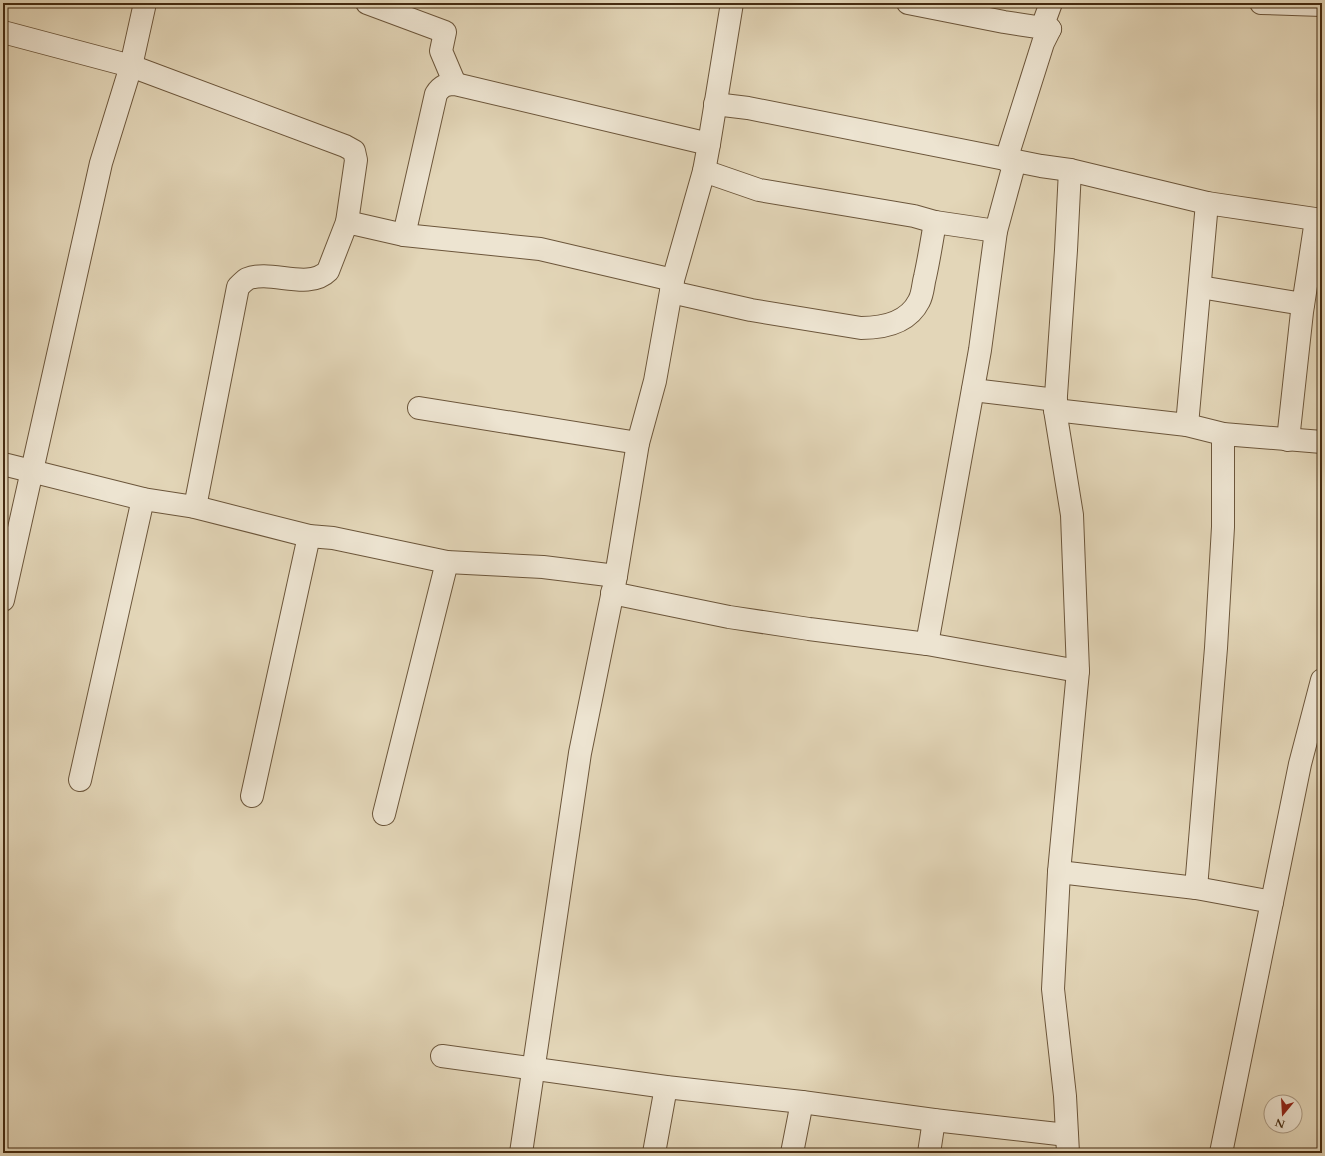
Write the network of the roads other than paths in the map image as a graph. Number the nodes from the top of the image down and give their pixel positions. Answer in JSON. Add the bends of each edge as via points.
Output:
{"nodes":[{"id":1,"x":146,"y":3,"type":"edge"},
{"id":2,"x":367,"y":3,"type":"edge"},
{"id":3,"x":732,"y":3,"type":"edge"},
{"id":4,"x":908,"y":3,"type":"edge"},
{"id":5,"x":1050,"y":3,"type":"edge"},
{"id":6,"x":1260,"y":3,"type":"edge"},
{"id":7,"x":1322,"y":5,"type":"edge"},
{"id":8,"x":1050,"y":29,"type":"junction"},
{"id":9,"x":3,"y":32,"type":"edge"},
{"id":10,"x":131,"y":66,"type":"junction"},
{"id":11,"x":455,"y":84,"type":"junction"},
{"id":12,"x":715,"y":104,"type":"junction"},
{"id":13,"x":709,"y":144,"type":"junction"},
{"id":14,"x":1011,"y":161,"type":"junction"},
{"id":15,"x":1070,"y":170,"type":"junction"},
{"id":16,"x":704,"y":171,"type":"junction"},
{"id":17,"x":1207,"y":203,"type":"junction"},
{"id":18,"x":1319,"y":220,"type":"edge"},
{"id":19,"x":346,"y":222,"type":"junction"},
{"id":20,"x":935,"y":222,"type":"junction"},
{"id":21,"x":996,"y":231,"type":"junction"},
{"id":22,"x":404,"y":235,"type":"junction"},
{"id":23,"x":672,"y":286,"type":"junction"},
{"id":24,"x":1200,"y":287,"type":"junction"},
{"id":25,"x":1303,"y":304,"type":"junction"},
{"id":26,"x":973,"y":390,"type":"junction"},
{"id":27,"x":1056,"y":405,"type":"junction"},
{"id":28,"x":419,"y":408,"type":"dead end"},
{"id":29,"x":1187,"y":425,"type":"junction"},
{"id":30,"x":1223,"y":434,"type":"junction"},
{"id":31,"x":1288,"y":440,"type":"junction"},
{"id":32,"x":1322,"y":442,"type":"edge"},
{"id":33,"x":638,"y":443,"type":"junction"},
{"id":34,"x":3,"y":464,"type":"edge"},
{"id":35,"x":32,"y":471,"type":"junction"},
{"id":36,"x":143,"y":499,"type":"junction"},
{"id":37,"x":195,"y":507,"type":"junction"},
{"id":38,"x":308,"y":536,"type":"junction"},
{"id":39,"x":447,"y":562,"type":"junction"},
{"id":40,"x":614,"y":585,"type":"junction"},
{"id":41,"x":3,"y":600,"type":"edge"},
{"id":42,"x":927,"y":644,"type":"junction"},
{"id":43,"x":1078,"y":671,"type":"junction"},
{"id":44,"x":1322,"y":680,"type":"edge"},
{"id":45,"x":80,"y":780,"type":"dead end"},
{"id":46,"x":252,"y":796,"type":"dead end"},
{"id":47,"x":384,"y":814,"type":"dead end"},
{"id":48,"x":1059,"y":872,"type":"junction"},
{"id":49,"x":1196,"y":888,"type":"junction"},
{"id":50,"x":1272,"y":902,"type":"junction"},
{"id":51,"x":442,"y":1056,"type":"dead end"},
{"id":52,"x":534,"y":1069,"type":"junction"},
{"id":53,"x":666,"y":1087,"type":"junction"},
{"id":54,"x":802,"y":1102,"type":"junction"},
{"id":55,"x":934,"y":1120,"type":"junction"},
{"id":56,"x":1068,"y":1144,"type":"edge"},
{"id":57,"x":521,"y":1153,"type":"edge"},
{"id":58,"x":654,"y":1153,"type":"edge"},
{"id":59,"x":792,"y":1153,"type":"edge"},
{"id":60,"x":929,"y":1153,"type":"edge"},
{"id":61,"x":1221,"y":1153,"type":"edge"}],
"edges":[{"from":1,"to":10,"type":"street"},
{"from":2,"to":11,"type":"street","via":[[445,32],[441,51]]},
{"from":3,"to":12,"type":"street"},
{"from":4,"to":8,"type":"street"},
{"from":5,"to":8,"type":"street","via":[[1044,22]]},
{"from":6,"to":7,"type":"street"},
{"from":8,"to":14,"type":"street"},
{"from":9,"to":10,"type":"street"},
{"from":10,"to":19,"type":"street","via":[[354,151],[356,160]]},
{"from":10,"to":35,"type":"street","via":[[101,163]]},
{"from":11,"to":13,"type":"street"},
{"from":11,"to":22,"type":"street","via":[[444,86],[436,94]]},
{"from":12,"to":13,"type":"street"},
{"from":12,"to":14,"type":"street","via":[[748,108]]},
{"from":13,"to":16,"type":"street"},
{"from":14,"to":15,"type":"street"},
{"from":14,"to":21,"type":"street"},
{"from":15,"to":17,"type":"street"},
{"from":15,"to":27,"type":"street"},
{"from":16,"to":20,"type":"street","via":[[759,190],[914,216]]},
{"from":16,"to":23,"type":"street"},
{"from":17,"to":18,"type":"street"},
{"from":17,"to":24,"type":"street"},
{"from":18,"to":25,"type":"street"},
{"from":19,"to":22,"type":"street"},
{"from":19,"to":37,"type":"street","via":[[324,276],[308,280],[258,276],[245,280],[238,287]]},
{"from":20,"to":21,"type":"street"},
{"from":20,"to":23,"type":"street","via":[[920,300],[904,318],[891,325],[861,328],[750,310]]},
{"from":21,"to":26,"type":"street"},
{"from":22,"to":23,"type":"street","via":[[540,250]]},
{"from":23,"to":33,"type":"street","via":[[655,381]]},
{"from":24,"to":25,"type":"street"},
{"from":24,"to":29,"type":"street"},
{"from":25,"to":31,"type":"street"},
{"from":26,"to":27,"type":"street"},
{"from":26,"to":42,"type":"street"},
{"from":27,"to":29,"type":"street"},
{"from":27,"to":43,"type":"street","via":[[1072,515]]},
{"from":28,"to":33,"type":"street"},
{"from":29,"to":30,"type":"street"},
{"from":30,"to":31,"type":"street"},
{"from":30,"to":49,"type":"street","via":[[1222,528],[1216,648]]},
{"from":31,"to":32,"type":"street"},
{"from":33,"to":40,"type":"street"},
{"from":34,"to":35,"type":"street"},
{"from":35,"to":36,"type":"street"},
{"from":35,"to":41,"type":"street"},
{"from":36,"to":37,"type":"street"},
{"from":36,"to":45,"type":"street"},
{"from":37,"to":38,"type":"street"},
{"from":38,"to":39,"type":"street","via":[[333,538]]},
{"from":38,"to":46,"type":"street"},
{"from":39,"to":40,"type":"street","via":[[543,567]]},
{"from":39,"to":47,"type":"street"},
{"from":40,"to":42,"type":"street","via":[[729,617]]},
{"from":40,"to":52,"type":"street","via":[[580,753]]},
{"from":42,"to":43,"type":"street"},
{"from":43,"to":48,"type":"street"},
{"from":44,"to":50,"type":"street","via":[[1300,764]]},
{"from":48,"to":49,"type":"street"},
{"from":48,"to":56,"type":"street","via":[[1053,989]]},
{"from":49,"to":50,"type":"street"},
{"from":50,"to":61,"type":"street"},
{"from":51,"to":52,"type":"street"},
{"from":52,"to":53,"type":"street"},
{"from":52,"to":57,"type":"street"},
{"from":53,"to":54,"type":"street"},
{"from":53,"to":58,"type":"street"},
{"from":54,"to":55,"type":"street"},
{"from":54,"to":59,"type":"street"},
{"from":55,"to":56,"type":"street"},
{"from":55,"to":60,"type":"street"}]}
